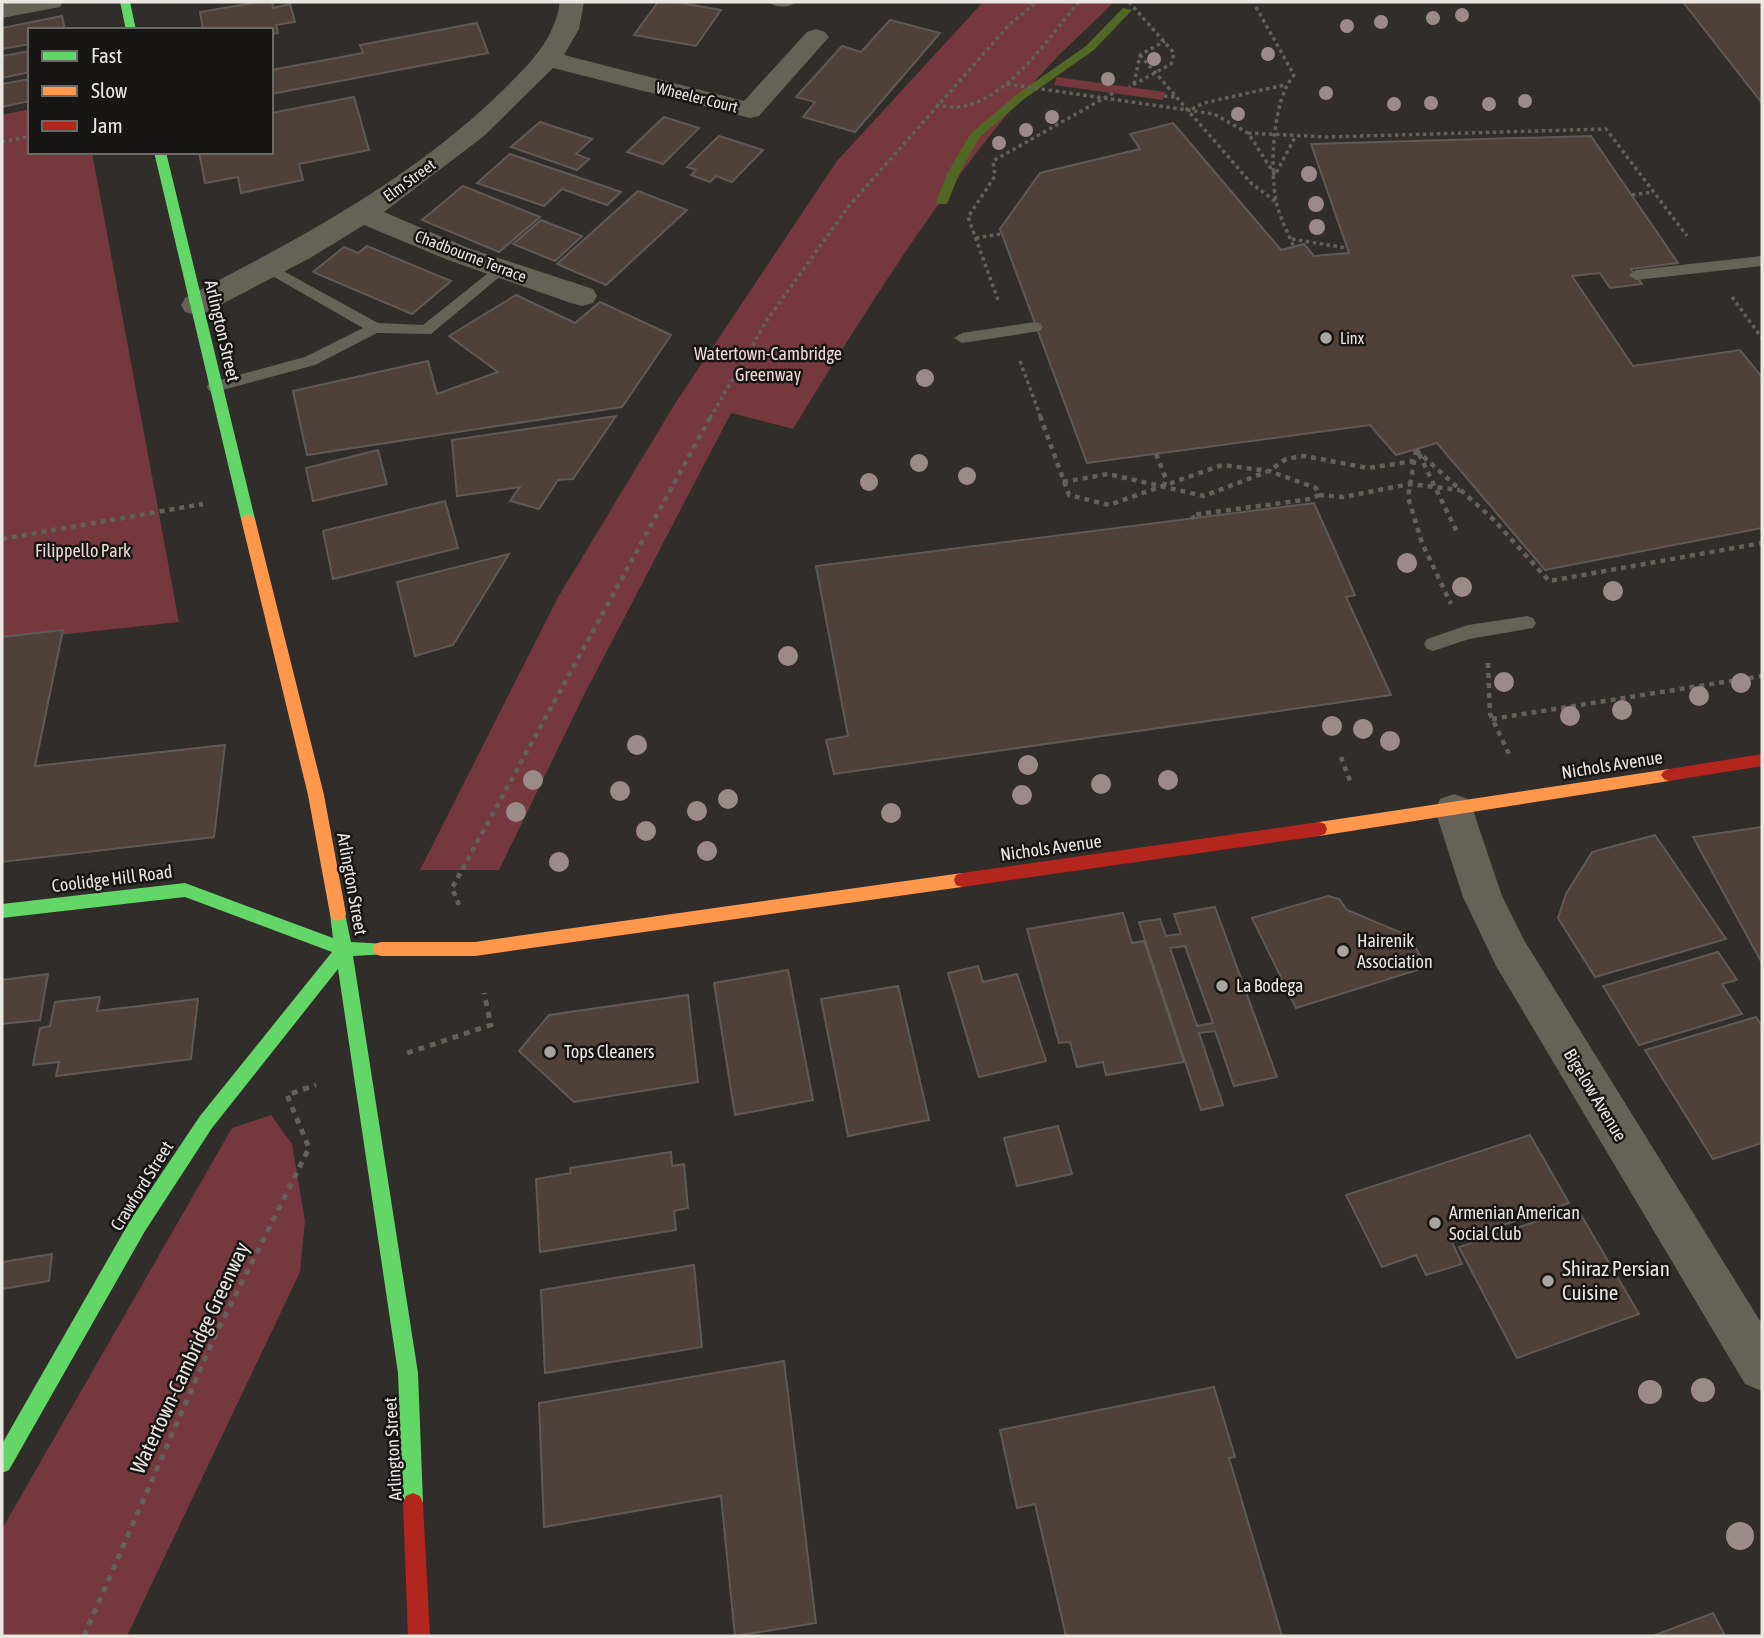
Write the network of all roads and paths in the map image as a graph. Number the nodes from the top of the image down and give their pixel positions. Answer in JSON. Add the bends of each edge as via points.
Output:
{"nodes":[{"id":1,"x":51,"y":2,"type":"edge"},
{"id":2,"x":125,"y":2,"type":"edge"},
{"id":3,"x":572,"y":2,"type":"edge"},
{"id":4,"x":775,"y":2,"type":"edge"},
{"id":5,"x":790,"y":2,"type":"edge"},
{"id":6,"x":1037,"y":2,"type":"edge"},
{"id":7,"x":1079,"y":2,"type":"edge"},
{"id":8,"x":1129,"y":2,"type":"edge"},
{"id":9,"x":1256,"y":7,"type":"dead end"},
{"id":10,"x":2,"y":11,"type":"edge"},
{"id":11,"x":131,"y":28,"type":"edge"},
{"id":12,"x":816,"y":37,"type":"dead end"},
{"id":13,"x":1164,"y":40,"type":"junction"},
{"id":14,"x":1140,"y":55,"type":"junction"},
{"id":15,"x":548,"y":60,"type":"junction"},
{"id":16,"x":1156,"y":74,"type":"junction"},
{"id":17,"x":1007,"y":84,"type":"junction"},
{"id":18,"x":1285,"y":85,"type":"junction"},
{"id":19,"x":1113,"y":93,"type":"dead end"},
{"id":20,"x":1164,"y":96,"type":"dead end"},
{"id":21,"x":1175,"y":97,"type":"junction"},
{"id":22,"x":1103,"y":99,"type":"junction"},
{"id":23,"x":936,"y":105,"type":"junction"},
{"id":24,"x":1190,"y":110,"type":"junction"},
{"id":25,"x":1248,"y":133,"type":"junction"},
{"id":26,"x":1275,"y":135,"type":"junction"},
{"id":27,"x":28,"y":136,"type":"edge"},
{"id":28,"x":1295,"y":137,"type":"junction"},
{"id":29,"x":2,"y":142,"type":"edge"},
{"id":30,"x":160,"y":154,"type":"edge"},
{"id":31,"x":1275,"y":175,"type":"junction"},
{"id":32,"x":1654,"y":192,"type":"junction"},
{"id":33,"x":1632,"y":195,"type":"dead end"},
{"id":34,"x":1276,"y":202,"type":"junction"},
{"id":35,"x":360,"y":214,"type":"junction"},
{"id":36,"x":1001,"y":234,"type":"dead end"},
{"id":37,"x":976,"y":238,"type":"junction"},
{"id":38,"x":1291,"y":239,"type":"junction"},
{"id":39,"x":1294,"y":247,"type":"dead end"},
{"id":40,"x":1347,"y":248,"type":"dead end"},
{"id":41,"x":1762,"y":261,"type":"edge"},
{"id":42,"x":267,"y":267,"type":"junction"},
{"id":43,"x":1710,"y":267,"type":"junction"},
{"id":44,"x":502,"y":269,"type":"junction"},
{"id":45,"x":1636,"y":275,"type":"dead end"},
{"id":46,"x":582,"y":296,"type":"dead end"},
{"id":47,"x":196,"y":304,"type":"junction"},
{"id":48,"x":1035,"y":327,"type":"dead end"},
{"id":49,"x":375,"y":328,"type":"junction"},
{"id":50,"x":1009,"y":330,"type":"junction"},
{"id":51,"x":962,"y":338,"type":"dead end"},
{"id":52,"x":1762,"y":338,"type":"edge"},
{"id":53,"x":215,"y":387,"type":"junction"},
{"id":54,"x":1416,"y":450,"type":"junction"},
{"id":55,"x":1156,"y":454,"type":"dead end"},
{"id":56,"x":1414,"y":461,"type":"junction"},
{"id":57,"x":1269,"y":471,"type":"junction"},
{"id":58,"x":1063,"y":482,"type":"junction"},
{"id":59,"x":1410,"y":484,"type":"junction"},
{"id":60,"x":1164,"y":487,"type":"junction"},
{"id":61,"x":1434,"y":487,"type":"junction"},
{"id":62,"x":1461,"y":490,"type":"junction"},
{"id":63,"x":1318,"y":495,"type":"junction"},
{"id":64,"x":242,"y":497,"type":"junction"},
{"id":65,"x":1194,"y":519,"type":"dead end"},
{"id":66,"x":1457,"y":532,"type":"dead end"},
{"id":67,"x":2,"y":539,"type":"edge"},
{"id":68,"x":1762,"y":543,"type":"edge"},
{"id":69,"x":1451,"y":604,"type":"dead end"},
{"id":70,"x":1527,"y":623,"type":"dead end"},
{"id":71,"x":1433,"y":644,"type":"dead end"},
{"id":72,"x":1488,"y":659,"type":"dead end"},
{"id":73,"x":1762,"y":676,"type":"edge"},
{"id":74,"x":1492,"y":719,"type":"junction"},
{"id":75,"x":1341,"y":757,"type":"dead end"},
{"id":76,"x":1762,"y":760,"type":"edge"},
{"id":77,"x":1515,"y":767,"type":"dead end"},
{"id":78,"x":1354,"y":792,"type":"dead end"},
{"id":79,"x":1454,"y":810,"type":"junction"},
{"id":80,"x":452,"y":888,"type":"dead end"},
{"id":81,"x":2,"y":911,"type":"edge"},
{"id":82,"x":344,"y":948,"type":"junction"},
{"id":83,"x":287,"y":1094,"type":"dead end"},
{"id":84,"x":1762,"y":1367,"type":"edge"},
{"id":85,"x":2,"y":1463,"type":"edge"},
{"id":86,"x":84,"y":1636,"type":"edge"},
{"id":87,"x":419,"y":1636,"type":"edge"}],
"edges":[{"from":1,"to":10,"type":"street"},
{"from":2,"to":11,"type":"street"},
{"from":3,"to":15,"type":"street","name":"Elm Street","via":[[564,36]]},
{"from":4,"to":5,"type":"lane"},
{"from":6,"to":23,"type":"path","via":[[1010,24]]},
{"from":7,"to":17,"type":"path"},
{"from":8,"to":13,"type":"path"},
{"from":9,"to":18,"type":"path","via":[[1294,75]]},
{"from":12,"to":15,"type":"street","name":"Wheeler Court","via":[[750,110]]},
{"from":13,"to":14,"type":"path"},
{"from":13,"to":16,"type":"path","via":[[1173,58]]},
{"from":14,"to":16,"type":"path"},
{"from":14,"to":16,"type":"path","via":[[1131,86]]},
{"from":15,"to":35,"type":"street","name":"Elm Street","via":[[461,141]]},
{"from":16,"to":21,"type":"path"},
{"from":17,"to":22,"type":"path"},
{"from":17,"to":23,"type":"path","via":[[980,101],[954,107]]},
{"from":18,"to":24,"type":"path"},
{"from":18,"to":26,"type":"path"},
{"from":19,"to":22,"type":"path"},
{"from":20,"to":21,"type":"path"},
{"from":21,"to":24,"type":"path"},
{"from":22,"to":24,"type":"path"},
{"from":22,"to":37,"type":"path","via":[[993,161],[995,176],[968,217]]},
{"from":23,"to":80,"type":"path","via":[[849,206],[768,320]]},
{"from":24,"to":25,"type":"path","via":[[1214,114]]},
{"from":24,"to":34,"type":"path","via":[[1251,183]]},
{"from":25,"to":26,"type":"path"},
{"from":25,"to":31,"type":"path"},
{"from":26,"to":28,"type":"path"},
{"from":26,"to":31,"type":"path"},
{"from":27,"to":29,"type":"path"},
{"from":28,"to":31,"type":"path"},
{"from":28,"to":32,"type":"path","via":[[1606,129]]},
{"from":30,"to":47,"type":"street","name":"Arlington Street"},
{"from":31,"to":34,"type":"path"},
{"from":32,"to":33,"type":"path"},
{"from":32,"to":43,"type":"path"},
{"from":34,"to":38,"type":"path"},
{"from":35,"to":42,"type":"street","name":"Elm Street"},
{"from":35,"to":44,"type":"street","name":"Chadbourne Terrace"},
{"from":36,"to":37,"type":"path"},
{"from":37,"to":50,"type":"path"},
{"from":38,"to":39,"type":"path"},
{"from":38,"to":40,"type":"path"},
{"from":41,"to":43,"type":"lane"},
{"from":42,"to":47,"type":"street","name":"Elm Street"},
{"from":42,"to":49,"type":"lane"},
{"from":43,"to":45,"type":"lane"},
{"from":43,"to":52,"type":"path"},
{"from":44,"to":46,"type":"street","name":"Chadbourne Terrace"},
{"from":44,"to":49,"type":"lane","via":[[426,330]]},
{"from":47,"to":53,"type":"street","name":"Arlington Street"},
{"from":48,"to":50,"type":"lane"},
{"from":49,"to":53,"type":"lane","via":[[310,361]]},
{"from":50,"to":51,"type":"lane"},
{"from":50,"to":58,"type":"path"},
{"from":53,"to":64,"type":"street","name":"Arlington Street"},
{"from":54,"to":56,"type":"path"},
{"from":54,"to":61,"type":"path"},
{"from":54,"to":62,"type":"path"},
{"from":55,"to":60,"type":"path","via":[[1166,478]]},
{"from":56,"to":57,"type":"path","via":[[1368,468],[1304,456],[1286,459]]},
{"from":56,"to":59,"type":"path"},
{"from":57,"to":60,"type":"path","via":[[1222,465]]},
{"from":57,"to":60,"type":"path","via":[[1204,496]]},
{"from":57,"to":63,"type":"path","via":[[1316,488]]},
{"from":58,"to":60,"type":"path","via":[[1108,474]]},
{"from":58,"to":60,"type":"path","via":[[1069,495],[1109,505]]},
{"from":59,"to":61,"type":"path"},
{"from":59,"to":63,"type":"path","via":[[1343,497]]},
{"from":59,"to":69,"type":"path","via":[[1414,521]]},
{"from":61,"to":62,"type":"path"},
{"from":61,"to":66,"type":"path"},
{"from":62,"to":68,"type":"path","via":[[1549,581]]},
{"from":63,"to":65,"type":"path","via":[[1289,505],[1192,515]]},
{"from":64,"to":67,"type":"path"},
{"from":64,"to":82,"type":"street","name":"Arlington Street","via":[[316,795]]},
{"from":70,"to":71,"type":"lane","via":[[1468,632]]},
{"from":72,"to":74,"type":"path"},
{"from":73,"to":74,"type":"path"},
{"from":74,"to":77,"type":"path"},
{"from":75,"to":78,"type":"path"},
{"from":76,"to":79,"type":"street","name":"Nichols Avenue"},
{"from":79,"to":82,"type":"street","name":"Nichols Avenue","via":[[475,950]]},
{"from":79,"to":84,"type":"street","name":"Bigelow Avenue","via":[[1483,897],[1510,953]]},
{"from":81,"to":82,"type":"street","name":"Coolidge Hill Road","via":[[185,890]]},
{"from":82,"to":85,"type":"street","name":"Crawford Street","via":[[206,1122],[138,1225]]},
{"from":82,"to":87,"type":"street","name":"Arlington Street","via":[[408,1373]]},
{"from":83,"to":86,"type":"path","name":"Watertown-Cambridge Greenway","via":[[309,1148],[214,1338]]}]}
